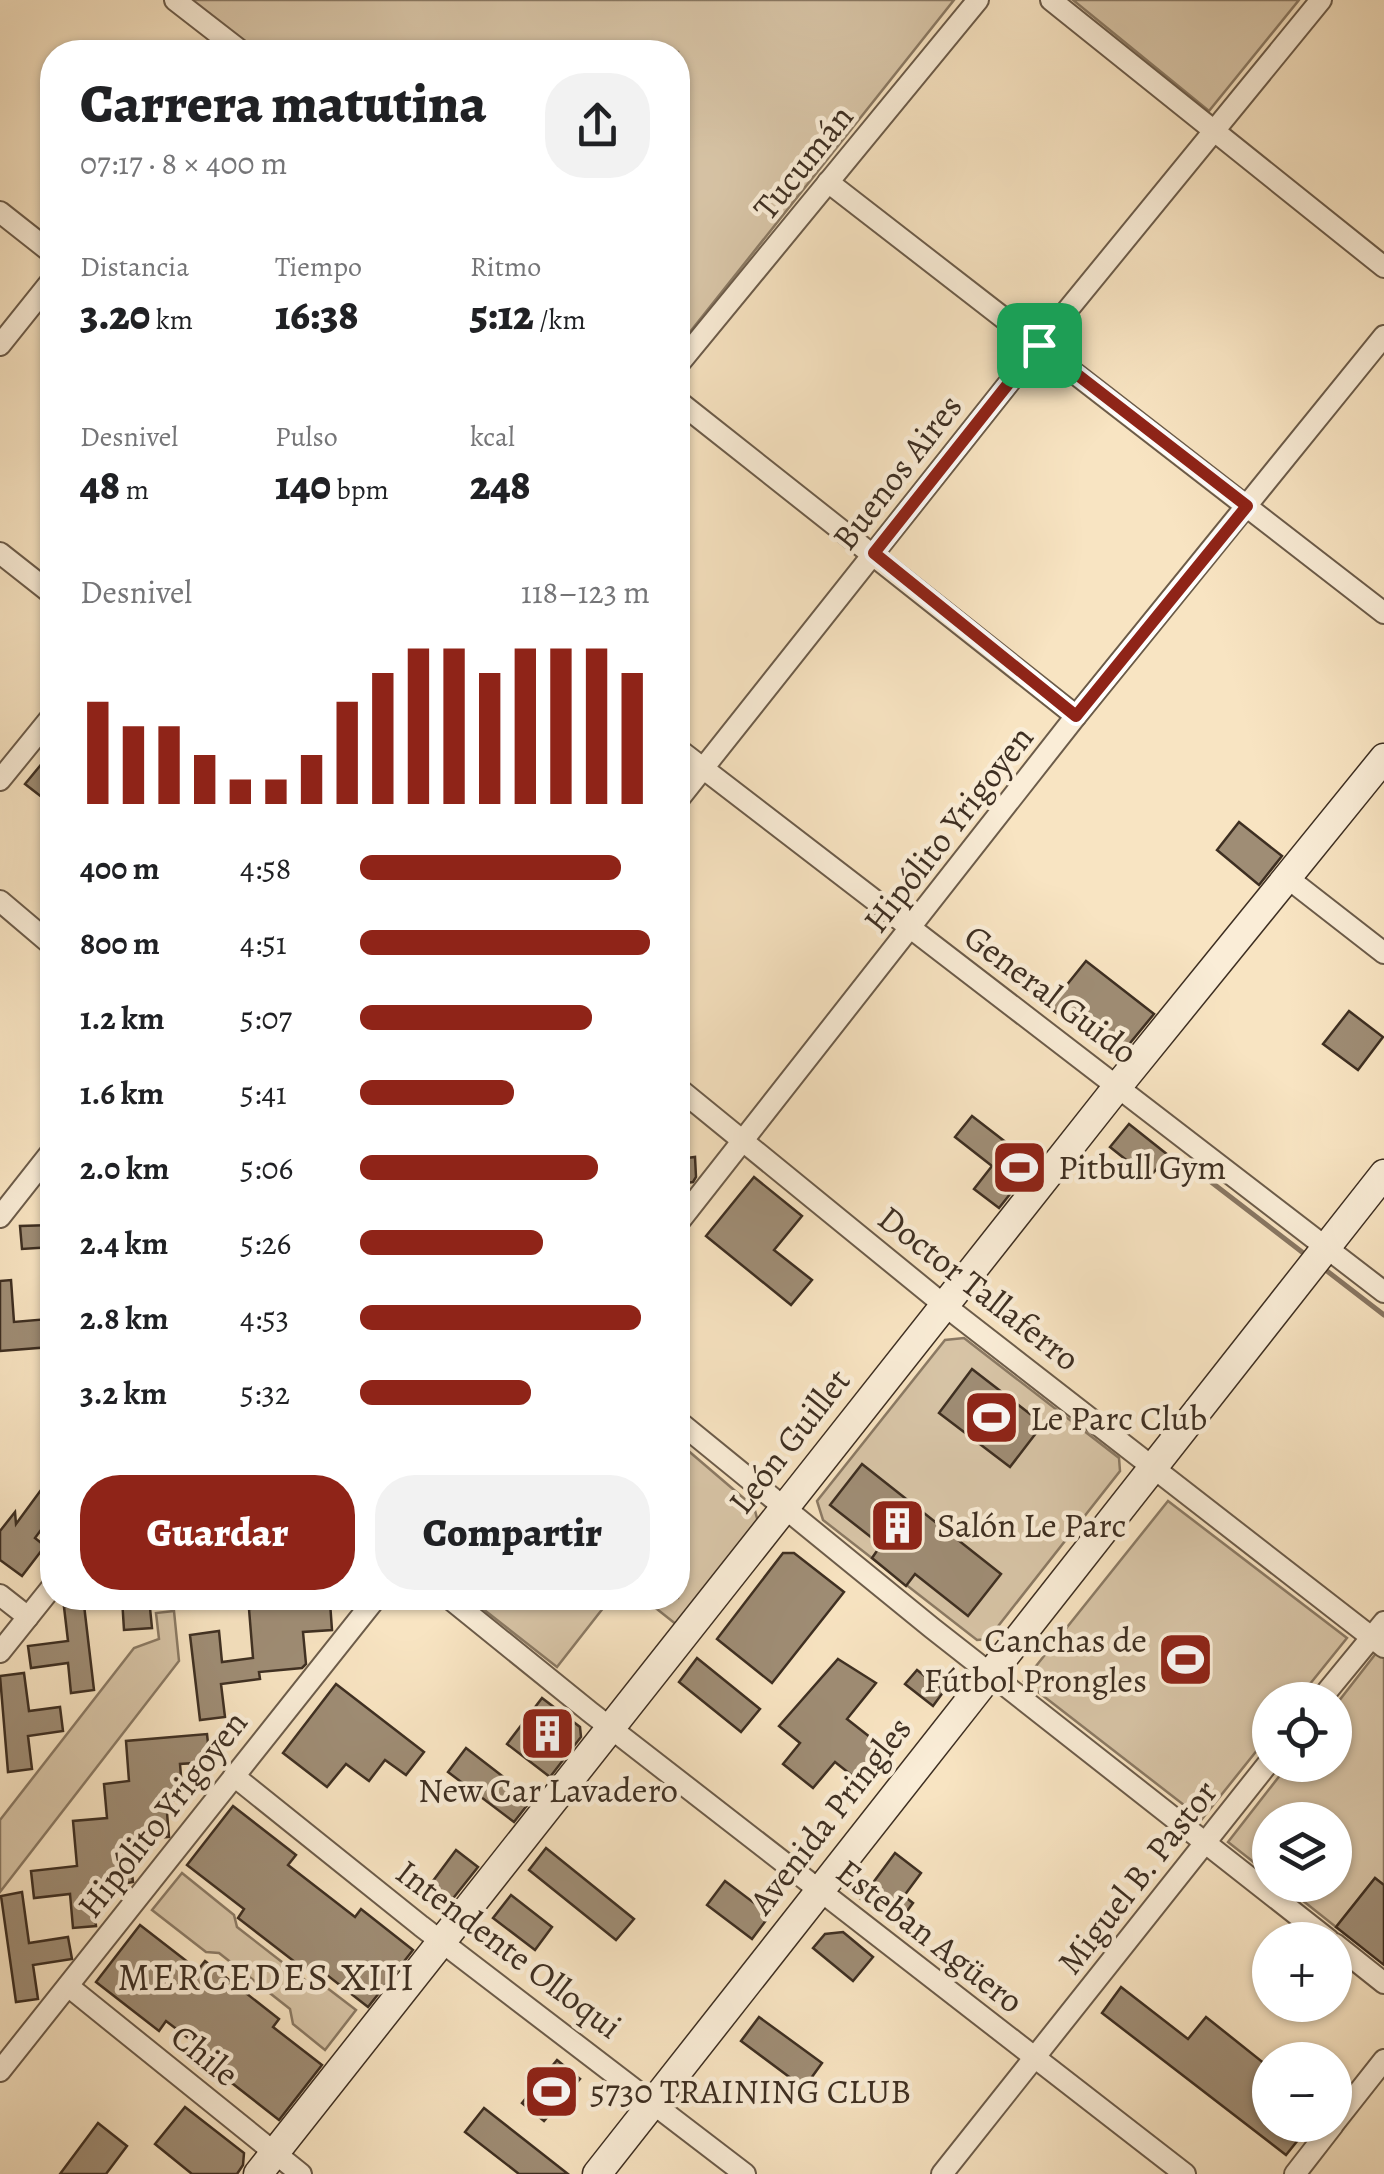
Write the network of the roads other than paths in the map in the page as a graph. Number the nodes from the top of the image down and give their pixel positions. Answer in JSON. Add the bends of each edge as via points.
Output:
{"nodes":[{"id":1,"x":175,"y":0,"type":"edge"},
{"id":2,"x":978,"y":0,"type":"edge"},
{"id":3,"x":1051,"y":0,"type":"edge"},
{"id":4,"x":1321,"y":0,"type":"edge"},
{"id":5,"x":224,"y":40,"type":"edge"},
{"id":6,"x":1214,"y":132,"type":"junction"},
{"id":7,"x":828,"y":182,"type":"junction"},
{"id":8,"x":0,"y":212,"type":"edge"},
{"id":9,"x":40,"y":244,"type":"edge"},
{"id":10,"x":1384,"y":267,"type":"edge"},
{"id":11,"x":40,"y":295,"type":"edge"},
{"id":12,"x":1384,"y":336,"type":"edge"},
{"id":13,"x":0,"y":344,"type":"edge"},
{"id":14,"x":1039,"y":345,"type":"junction"},
{"id":15,"x":690,"y":350,"type":"edge"},
{"id":16,"x":690,"y":410,"type":"edge"},
{"id":17,"x":1247,"y":506,"type":"junction"},
{"id":18,"x":874,"y":553,"type":"junction"},
{"id":19,"x":0,"y":554,"type":"edge"},
{"id":20,"x":40,"y":585,"type":"edge"},
{"id":21,"x":1384,"y":613,"type":"edge"},
{"id":22,"x":1076,"y":716,"type":"junction"},
{"id":23,"x":40,"y":731,"type":"edge"},
{"id":24,"x":1384,"y":758,"type":"edge"},
{"id":25,"x":690,"y":759,"type":"edge"},
{"id":26,"x":702,"y":769,"type":"junction"},
{"id":27,"x":0,"y":780,"type":"edge"},
{"id":28,"x":690,"y":784,"type":"edge"},
{"id":29,"x":1288,"y":879,"type":"junction"},
{"id":30,"x":0,"y":902,"type":"edge"},
{"id":31,"x":912,"y":930,"type":"junction"},
{"id":32,"x":40,"y":935,"type":"edge"},
{"id":33,"x":1384,"y":954,"type":"edge"},
{"id":34,"x":1118,"y":1086,"type":"junction"},
{"id":35,"x":690,"y":1097,"type":"edge"},
{"id":36,"x":744,"y":1140,"type":"junction"},
{"id":37,"x":40,"y":1166,"type":"edge"},
{"id":38,"x":1384,"y":1174,"type":"edge"},
{"id":39,"x":690,"y":1208,"type":"edge"},
{"id":40,"x":0,"y":1217,"type":"edge"},
{"id":41,"x":1326,"y":1247,"type":"junction"},
{"id":42,"x":1384,"y":1292,"type":"edge"},
{"id":43,"x":944,"y":1305,"type":"junction"},
{"id":44,"x":690,"y":1431,"type":"edge"},
{"id":45,"x":1153,"y":1466,"type":"junction"},
{"id":46,"x":783,"y":1508,"type":"junction"},
{"id":47,"x":0,"y":1594,"type":"edge"},
{"id":48,"x":40,"y":1602,"type":"edge"},
{"id":49,"x":366,"y":1610,"type":"edge"},
{"id":50,"x":464,"y":1610,"type":"edge"},
{"id":51,"x":28,"y":1617,"type":"junction"},
{"id":52,"x":1380,"y":1635,"type":"edge"},
{"id":53,"x":0,"y":1652,"type":"edge"},
{"id":54,"x":990,"y":1674,"type":"junction"},
{"id":55,"x":1337,"y":1682,"type":"edge"},
{"id":56,"x":612,"y":1728,"type":"junction"},
{"id":57,"x":234,"y":1776,"type":"junction"},
{"id":58,"x":1253,"y":1782,"type":"edge"},
{"id":59,"x":1203,"y":1842,"type":"junction"},
{"id":60,"x":819,"y":1890,"type":"junction"},
{"id":61,"x":1306,"y":1922,"type":"edge"},
{"id":62,"x":443,"y":1941,"type":"junction"},
{"id":63,"x":1352,"y":1958,"type":"edge"},
{"id":64,"x":1384,"y":1983,"type":"edge"},
{"id":65,"x":68,"y":1986,"type":"junction"},
{"id":66,"x":1036,"y":2059,"type":"junction"},
{"id":67,"x":1384,"y":2060,"type":"edge"},
{"id":68,"x":0,"y":2071,"type":"edge"},
{"id":69,"x":1352,"y":2101,"type":"edge"},
{"id":70,"x":654,"y":2102,"type":"junction"},
{"id":71,"x":1320,"y":2142,"type":"edge"},
{"id":72,"x":266,"y":2163,"type":"edge"},
{"id":73,"x":302,"y":2174,"type":"edge"},
{"id":74,"x":597,"y":2174,"type":"edge"},
{"id":75,"x":744,"y":2174,"type":"edge"},
{"id":76,"x":942,"y":2174,"type":"edge"},
{"id":77,"x":1185,"y":2174,"type":"edge"},
{"id":78,"x":1294,"y":2174,"type":"edge"}],
"edges":[{"from":1,"to":5,"type":"street"},
{"from":2,"to":7,"type":"street","name":"Tucumán"},
{"from":3,"to":6,"type":"street"},
{"from":4,"to":6,"type":"street","name":"Buenos Aires"},
{"from":6,"to":10,"type":"street"},
{"from":6,"to":14,"type":"street","name":"Buenos Aires"},
{"from":7,"to":14,"type":"street"},
{"from":7,"to":15,"type":"street","name":"Tucumán"},
{"from":8,"to":9,"type":"street"},
{"from":11,"to":13,"type":"street"},
{"from":12,"to":17,"type":"street","name":"Hipólito Yrigoyen"},
{"from":14,"to":17,"type":"street"},
{"from":14,"to":18,"type":"street","name":"Buenos Aires"},
{"from":16,"to":18,"type":"street"},
{"from":17,"to":21,"type":"street"},
{"from":17,"to":22,"type":"street","name":"Hipólito Yrigoyen"},
{"from":18,"to":22,"type":"street"},
{"from":18,"to":26,"type":"street","name":"Buenos Aires"},
{"from":19,"to":20,"type":"street"},
{"from":22,"to":31,"type":"street","name":"Hipólito Yrigoyen"},
{"from":23,"to":27,"type":"street"},
{"from":24,"to":29,"type":"street","name":"León Guillet"},
{"from":25,"to":26,"type":"street","name":"General Guido"},
{"from":26,"to":28,"type":"street","name":"Buenos Aires"},
{"from":26,"to":31,"type":"street","name":"General Guido"},
{"from":29,"to":33,"type":"street"},
{"from":29,"to":34,"type":"street","name":"León Guillet"},
{"from":30,"to":32,"type":"street"},
{"from":31,"to":34,"type":"street","name":"General Guido"},
{"from":31,"to":36,"type":"street","name":"Hipólito Yrigoyen"},
{"from":34,"to":41,"type":"street","name":"General Guido"},
{"from":34,"to":43,"type":"street","name":"León Guillet"},
{"from":35,"to":36,"type":"street","name":"Doctor Tallaferro"},
{"from":36,"to":39,"type":"street","name":"Hipólito Yrigoyen"},
{"from":36,"to":43,"type":"street","name":"Doctor Tallaferro"},
{"from":37,"to":40,"type":"street"},
{"from":38,"to":41,"type":"street","name":"Avenida Pringles"},
{"from":41,"to":42,"type":"street","name":"General Guido"},
{"from":41,"to":45,"type":"street","name":"Avenida Pringles"},
{"from":43,"to":45,"type":"street","name":"Doctor Tallaferro"},
{"from":43,"to":46,"type":"street","name":"León Guillet"},
{"from":44,"to":46,"type":"street"},
{"from":45,"to":52,"type":"street","name":"Doctor Tallaferro"},
{"from":45,"to":54,"type":"street","name":"Avenida Pringles"},
{"from":46,"to":54,"type":"street"},
{"from":46,"to":56,"type":"street","name":"León Guillet"},
{"from":47,"to":51,"type":"street"},
{"from":48,"to":51,"type":"street"},
{"from":49,"to":57,"type":"street","name":"Hipólito Yrigoyen"},
{"from":50,"to":56,"type":"street","name":"Esteban Agüero"},
{"from":51,"to":53,"type":"street"},
{"from":52,"to":55,"type":"street"},
{"from":54,"to":59,"type":"street"},
{"from":54,"to":60,"type":"street","name":"Avenida Pringles"},
{"from":56,"to":60,"type":"street","name":"Esteban Agüero"},
{"from":56,"to":62,"type":"street","name":"León Guillet"},
{"from":57,"to":62,"type":"street","name":"Intendente Olloqui"},
{"from":57,"to":65,"type":"street","name":"Hipólito Yrigoyen"},
{"from":58,"to":59,"type":"street","name":"Miguel B. Pastor"},
{"from":59,"to":61,"type":"street"},
{"from":59,"to":66,"type":"street","name":"Miguel B. Pastor"},
{"from":60,"to":66,"type":"street","name":"Esteban Agüero"},
{"from":60,"to":70,"type":"street","name":"Avenida Pringles"},
{"from":62,"to":70,"type":"street","name":"Intendente Olloqui"},
{"from":62,"to":72,"type":"street","name":"León Guillet"},
{"from":63,"to":64,"type":"street"},
{"from":65,"to":68,"type":"street","name":"Hipólito Yrigoyen"},
{"from":65,"to":72,"type":"street","name":"Chile"},
{"from":66,"to":76,"type":"street","name":"Miguel B. Pastor"},
{"from":66,"to":77,"type":"street","name":"Esteban Agüero"},
{"from":67,"to":69,"type":"street"},
{"from":70,"to":74,"type":"street","name":"Avenida Pringles"},
{"from":70,"to":75,"type":"street","name":"Intendente Olloqui"},
{"from":71,"to":78,"type":"street"},
{"from":72,"to":73,"type":"street","name":"Chile"}]}
